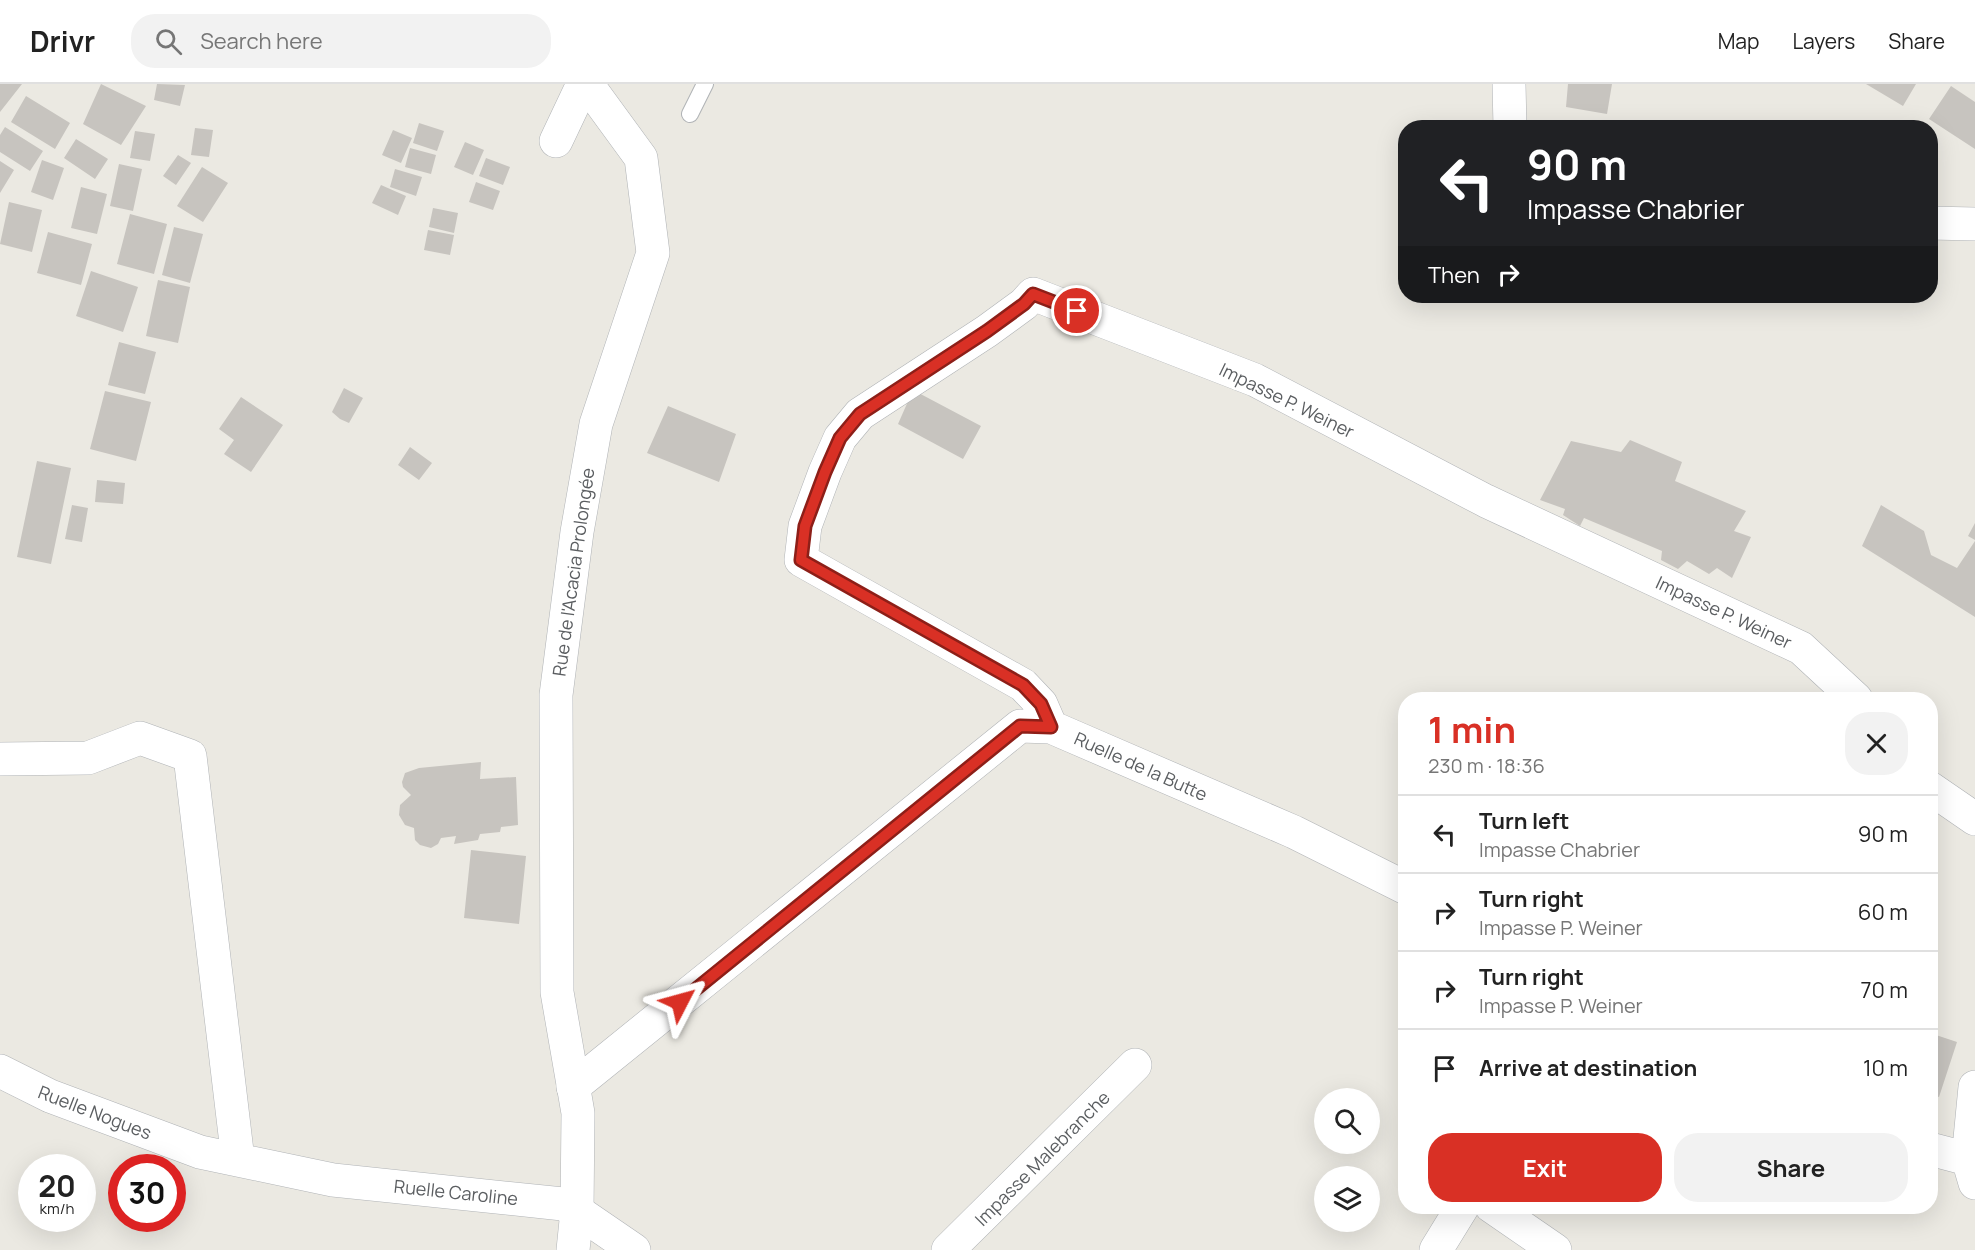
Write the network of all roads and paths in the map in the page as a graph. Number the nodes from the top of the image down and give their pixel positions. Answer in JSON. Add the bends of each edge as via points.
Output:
{"nodes":[{"id":1,"x":585,"y":84,"type":"edge"},
{"id":2,"x":705,"y":84,"type":"edge"},
{"id":3,"x":1509,"y":84,"type":"edge"},
{"id":4,"x":690,"y":114,"type":"dead end"},
{"id":5,"x":1510,"y":120,"type":"edge"},
{"id":6,"x":556,"y":141,"type":"dead end"},
{"id":7,"x":1938,"y":223,"type":"edge"},
{"id":8,"x":1975,"y":224,"type":"edge"},
{"id":9,"x":1849,"y":692,"type":"edge"},
{"id":10,"x":1051,"y":727,"type":"junction"},
{"id":11,"x":0,"y":759,"type":"edge"},
{"id":12,"x":1938,"y":794,"type":"edge"},
{"id":13,"x":1975,"y":819,"type":"edge"},
{"id":14,"x":1398,"y":884,"type":"edge"},
{"id":15,"x":1136,"y":1065,"type":"dead end"},
{"id":16,"x":0,"y":1071,"type":"edge"},
{"id":17,"x":573,"y":1087,"type":"junction"},
{"id":18,"x":1975,"y":1087,"type":"edge"},
{"id":19,"x":1938,"y":1153,"type":"edge"},
{"id":20,"x":238,"y":1160,"type":"junction"},
{"id":21,"x":1972,"y":1171,"type":"edge"},
{"id":22,"x":333,"y":1180,"type":"joint"},
{"id":23,"x":577,"y":1211,"type":"junction"},
{"id":24,"x":1458,"y":1214,"type":"edge"},
{"id":25,"x":1503,"y":1214,"type":"edge"},
{"id":26,"x":573,"y":1250,"type":"edge"},
{"id":27,"x":634,"y":1250,"type":"edge"},
{"id":28,"x":948,"y":1250,"type":"edge"},
{"id":29,"x":1436,"y":1250,"type":"edge"},
{"id":30,"x":1555,"y":1250,"type":"edge"}],
"edges":[{"from":1,"to":6,"type":"street"},
{"from":1,"to":17,"type":"street","name":"Rue de l'Acacia Prolongée","via":[[641,158],[653,254],[596,424],[577,532],[556,695],[557,992]]},
{"from":2,"to":4,"type":"lane"},
{"from":3,"to":5,"type":"street"},
{"from":7,"to":8,"type":"street"},
{"from":9,"to":10,"type":"street","name":"Impasse P. Weiner","via":[[1802,648],[1486,501],[1255,380],[1033,294],[987,331],[860,414],[840,438],[825,472],[805,526],[801,560],[1023,685],[1041,704]]},
{"from":10,"to":14,"type":"street","name":"Ruelle de la Butte","via":[[1294,832]]},
{"from":10,"to":17,"type":"street","name":"Ruelle de la Butte","via":[[1020,726]]},
{"from":11,"to":20,"type":"street","via":[[88,758],[140,738],[189,756]]},
{"from":12,"to":13,"type":"street"},
{"from":15,"to":28,"type":"street","name":"Impasse Malebranche"},
{"from":16,"to":20,"type":"street","name":"Ruelle Nogues","via":[[50,1096],[200,1152]]},
{"from":17,"to":23,"type":"street","via":[[578,1113]]},
{"from":18,"to":21,"type":"street"},
{"from":19,"to":21,"type":"street"},
{"from":20,"to":22,"type":"street","name":"Ruelle Nogues"},
{"from":22,"to":23,"type":"street","name":"Ruelle Caroline","via":[[563,1204]]},
{"from":23,"to":26,"type":"street"},
{"from":23,"to":27,"type":"street"},
{"from":24,"to":29,"type":"street"},
{"from":25,"to":30,"type":"street"}]}
